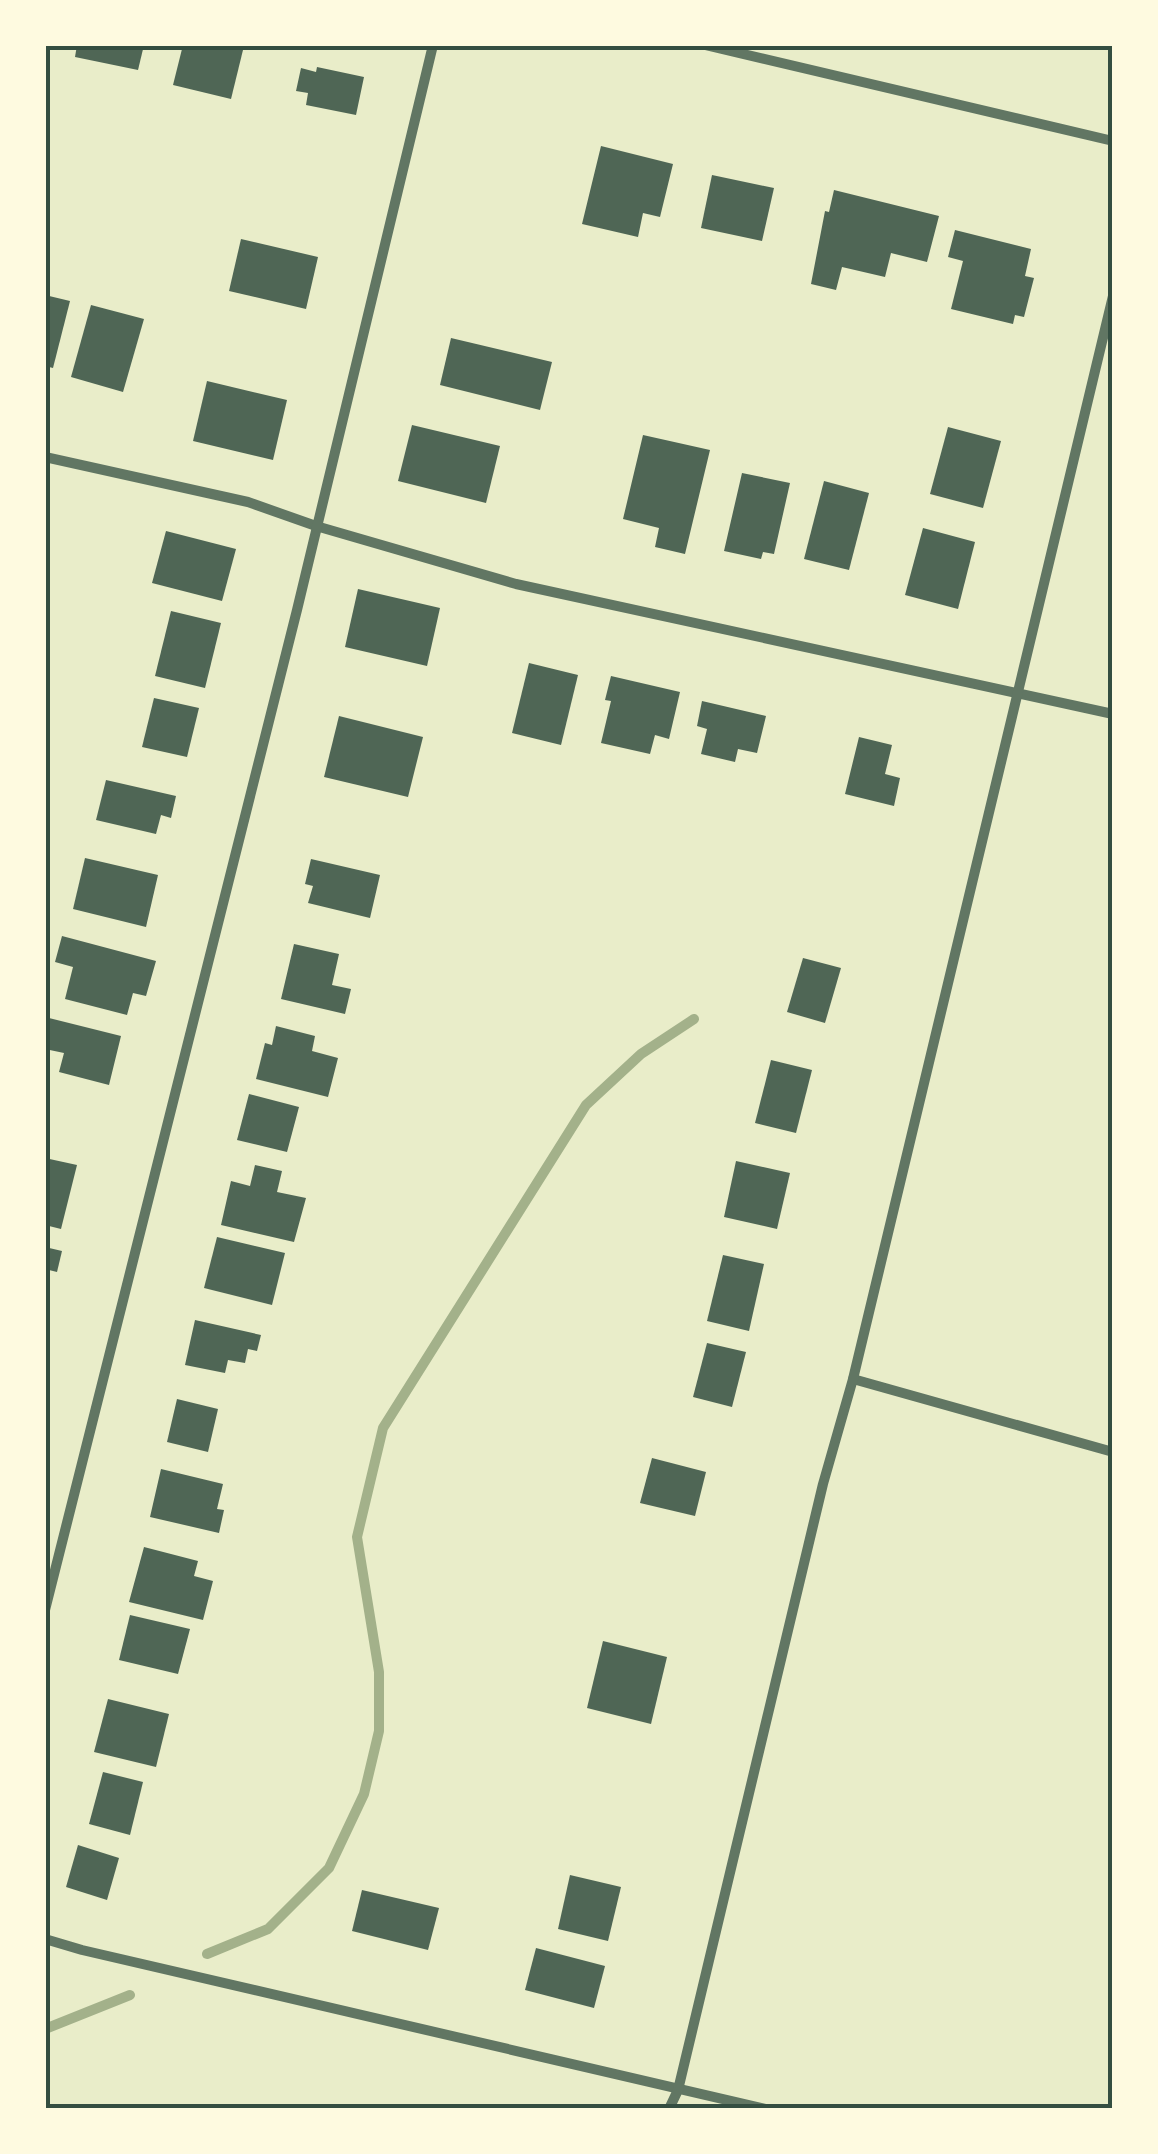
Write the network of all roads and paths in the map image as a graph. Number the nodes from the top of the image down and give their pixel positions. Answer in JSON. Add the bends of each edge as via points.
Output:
{"nodes":[{"id":1,"x":432,"y":45,"type":"edge"},
{"id":2,"x":705,"y":45,"type":"edge"},
{"id":3,"x":1113,"y":141,"type":"edge"},
{"id":4,"x":1113,"y":296,"type":"edge"},
{"id":5,"x":45,"y":457,"type":"edge"},
{"id":6,"x":316,"y":526,"type":"junction"},
{"id":7,"x":1016,"y":691,"type":"junction"},
{"id":8,"x":1113,"y":714,"type":"edge"},
{"id":9,"x":853,"y":1379,"type":"junction"},
{"id":10,"x":1113,"y":1452,"type":"edge"},
{"id":11,"x":45,"y":1610,"type":"edge"},
{"id":12,"x":45,"y":1939,"type":"edge"},
{"id":13,"x":678,"y":2090,"type":"junction"},
{"id":14,"x":669,"y":2109,"type":"edge"},
{"id":15,"x":766,"y":2109,"type":"edge"}],
"edges":[{"from":1,"to":6,"type":"street"},
{"from":2,"to":3,"type":"street"},
{"from":4,"to":7,"type":"street"},
{"from":5,"to":6,"type":"street","via":[[248,502]]},
{"from":6,"to":7,"type":"street","via":[[516,584]]},
{"from":6,"to":11,"type":"street"},
{"from":7,"to":8,"type":"street"},
{"from":7,"to":9,"type":"street"},
{"from":9,"to":10,"type":"street"},
{"from":9,"to":13,"type":"street"},
{"from":12,"to":13,"type":"street"},
{"from":13,"to":14,"type":"street"},
{"from":13,"to":15,"type":"street"}]}
